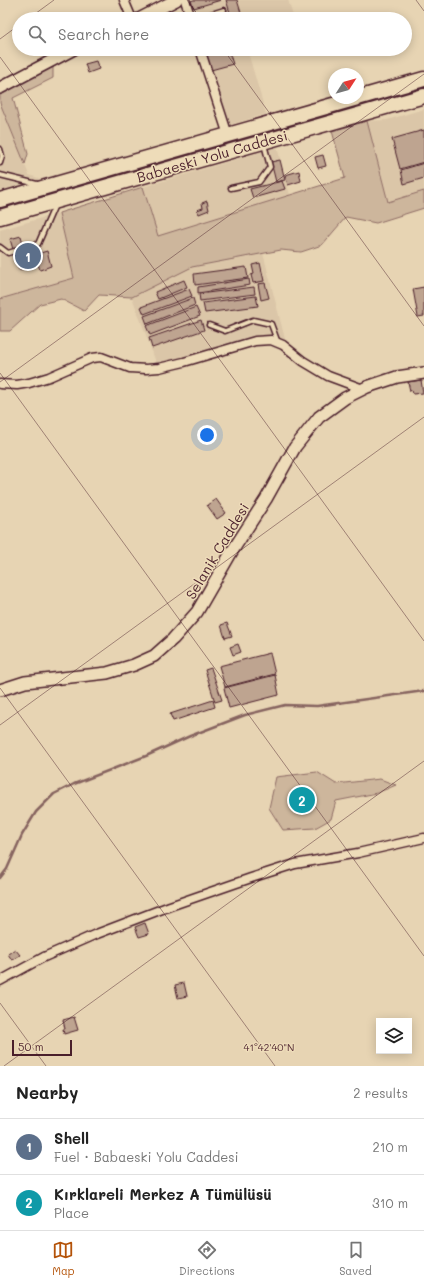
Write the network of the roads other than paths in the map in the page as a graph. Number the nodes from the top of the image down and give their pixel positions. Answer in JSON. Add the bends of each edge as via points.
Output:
{"nodes":[{"id":1,"x":124,"y":0,"type":"edge"},
{"id":2,"x":176,"y":0,"type":"edge"},
{"id":3,"x":185,"y":0,"type":"edge"},
{"id":4,"x":224,"y":10,"type":"dead end"},
{"id":5,"x":129,"y":12,"type":"edge"},
{"id":6,"x":153,"y":12,"type":"edge"},
{"id":7,"x":189,"y":12,"type":"edge"},
{"id":8,"x":218,"y":12,"type":"edge"},
{"id":9,"x":61,"y":56,"type":"edge"},
{"id":10,"x":202,"y":56,"type":"edge"},
{"id":11,"x":424,"y":79,"type":"edge"},
{"id":12,"x":0,"y":88,"type":"edge"},
{"id":13,"x":424,"y":96,"type":"edge"},
{"id":14,"x":228,"y":135,"type":"junction"},
{"id":15,"x":263,"y":142,"type":"junction"},
{"id":16,"x":0,"y":149,"type":"edge"},
{"id":17,"x":0,"y":163,"type":"edge"},
{"id":18,"x":0,"y":175,"type":"edge"},
{"id":19,"x":47,"y":186,"type":"junction"},
{"id":20,"x":232,"y":188,"type":"dead end"},
{"id":21,"x":0,"y":200,"type":"edge"},
{"id":22,"x":58,"y":200,"type":"junction"},
{"id":23,"x":0,"y":216,"type":"edge"},
{"id":24,"x":0,"y":247,"type":"edge"},
{"id":25,"x":210,"y":326,"type":"dead end"},
{"id":26,"x":278,"y":343,"type":"junction"},
{"id":27,"x":424,"y":373,"type":"edge"},
{"id":28,"x":0,"y":384,"type":"edge"},
{"id":29,"x":363,"y":389,"type":"junction"},
{"id":30,"x":0,"y":690,"type":"edge"},
{"id":31,"x":424,"y":838,"type":"edge"},
{"id":32,"x":0,"y":981,"type":"edge"}],
"edges":[{"from":1,"to":5,"type":"street"},
{"from":2,"to":6,"type":"street"},
{"from":3,"to":7,"type":"street"},
{"from":4,"to":8,"type":"lane"},
{"from":9,"to":12,"type":"street"},
{"from":10,"to":14,"type":"street"},
{"from":11,"to":14,"type":"highway","name":"Babaeski Yolu Caddesi"},
{"from":13,"to":15,"type":"highway","name":"Babaeski Yolu Caddesi"},
{"from":14,"to":19,"type":"highway","name":"Babaeski Yolu Caddesi"},
{"from":15,"to":20,"type":"lane","via":[[270,167],[259,182]]},
{"from":15,"to":22,"type":"highway","name":"Babaeski Yolu Caddesi"},
{"from":16,"to":17,"type":"lane"},
{"from":18,"to":19,"type":"lane"},
{"from":19,"to":21,"type":"highway","name":"Babaeski Yolu Caddesi"},
{"from":22,"to":23,"type":"highway","name":"Babaeski Yolu Caddesi"},
{"from":22,"to":24,"type":"lane","via":[[38,244],[8,253]]},
{"from":25,"to":26,"type":"lane","via":[[225,331],[253,320],[271,324]]},
{"from":26,"to":28,"type":"street","via":[[271,340],[255,341],[184,362],[146,370],[130,368],[101,357],[92,358],[29,383]]},
{"from":26,"to":29,"type":"street","via":[[328,376]]},
{"from":27,"to":29,"type":"street","name":"Selanik Caddesi","via":[[397,377]]},
{"from":29,"to":30,"type":"street","name":"Selanik Caddesi","via":[[345,398],[319,417],[295,447],[197,612],[154,656],[107,673],[25,682]]},
{"from":31,"to":32,"type":"street","via":[[295,864],[251,878],[94,936],[44,957]]}]}
